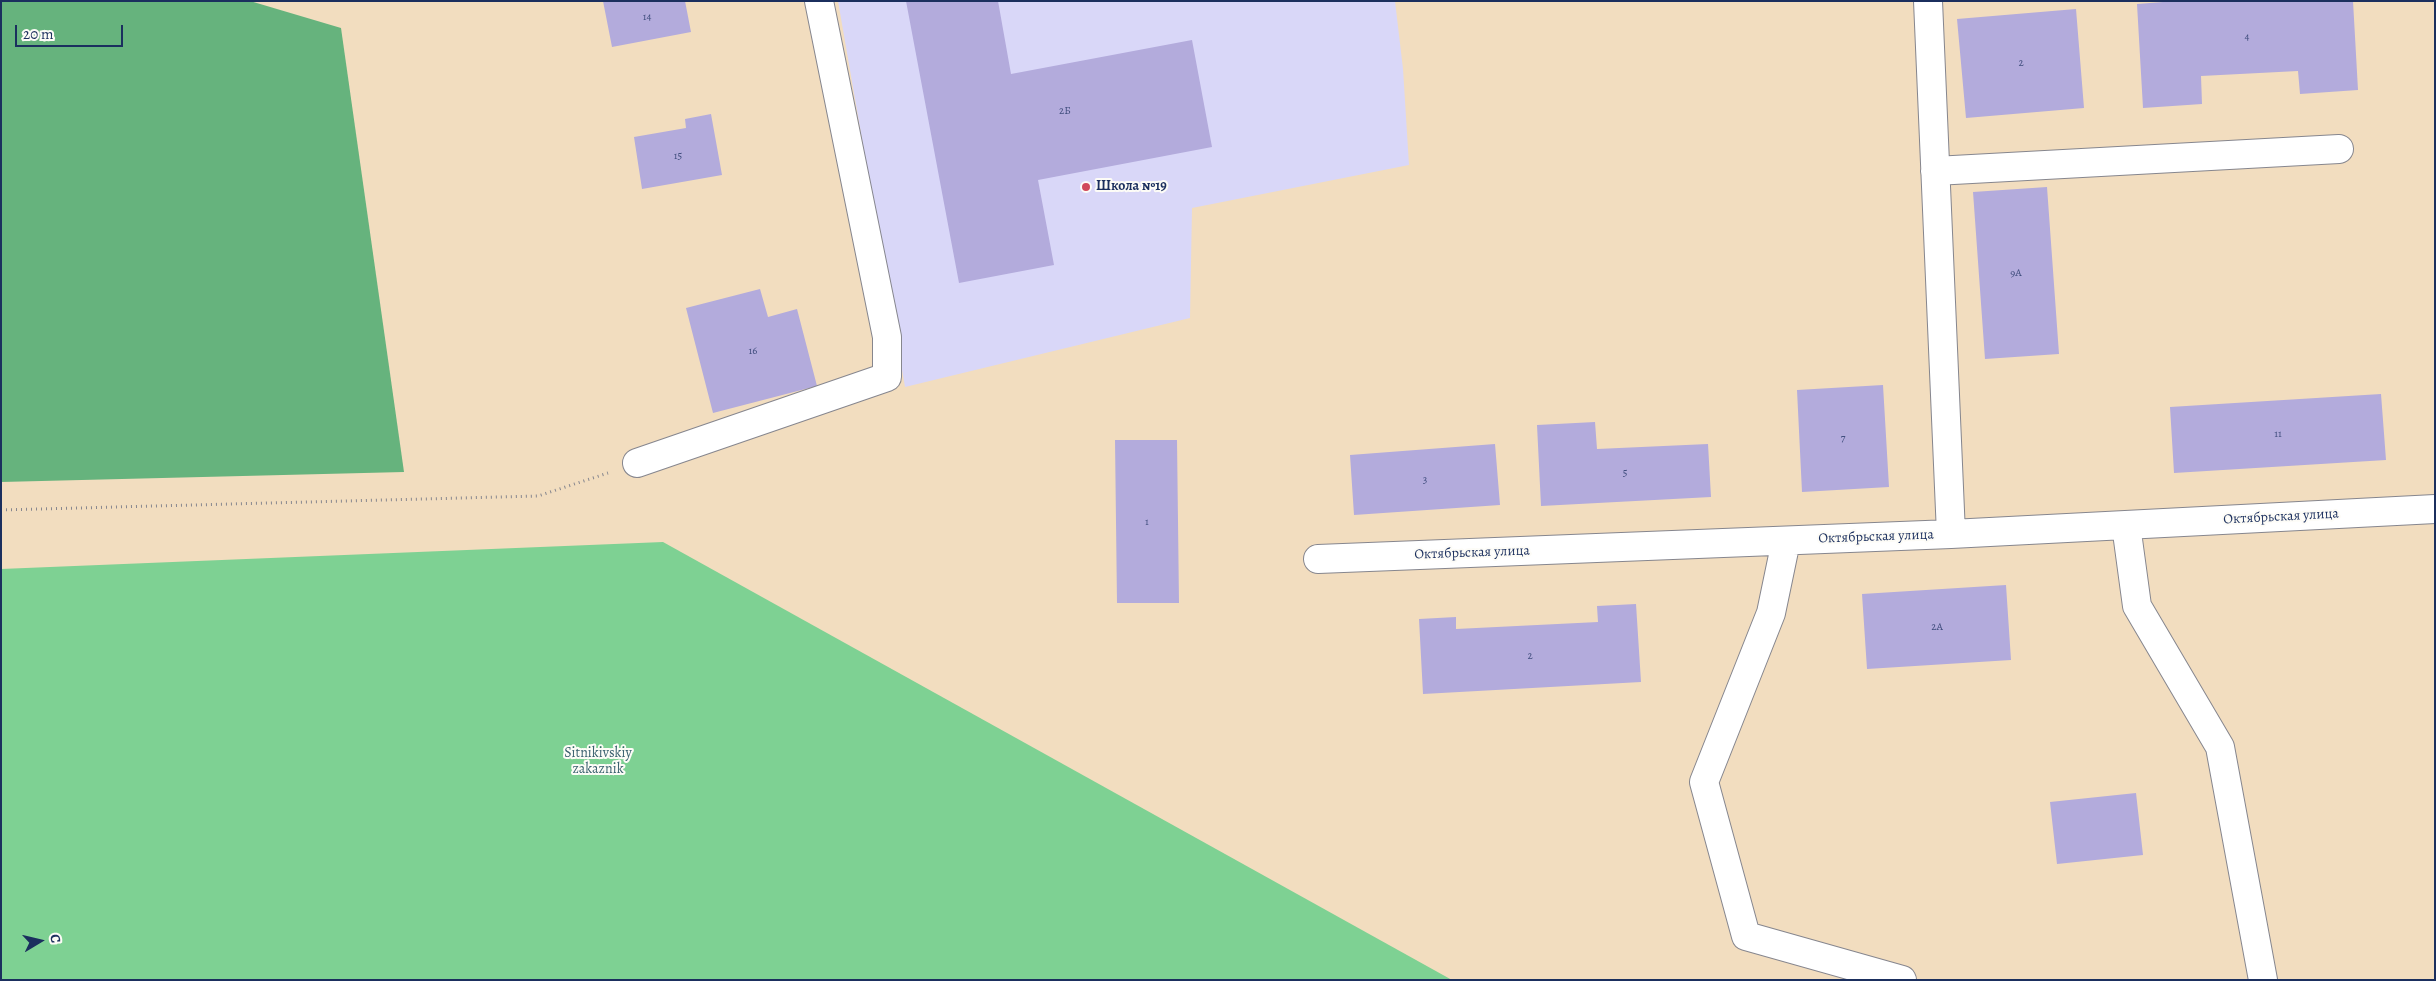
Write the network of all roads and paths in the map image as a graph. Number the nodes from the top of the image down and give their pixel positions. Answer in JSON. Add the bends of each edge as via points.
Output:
{"nodes":[{"id":1,"x":819,"y":1,"type":"edge"},
{"id":2,"x":1928,"y":1,"type":"edge"},
{"id":3,"x":2339,"y":149,"type":"dead end"},
{"id":4,"x":1935,"y":171,"type":"junction"},
{"id":5,"x":638,"y":463,"type":"joint"},
{"id":6,"x":2435,"y":509,"type":"edge"},
{"id":7,"x":1,"y":510,"type":"edge"},
{"id":8,"x":2126,"y":525,"type":"junction"},
{"id":9,"x":1951,"y":534,"type":"junction"},
{"id":10,"x":1786,"y":540,"type":"junction"},
{"id":11,"x":1318,"y":560,"type":"dead end"},
{"id":12,"x":1902,"y":980,"type":"edge"},
{"id":13,"x":2263,"y":980,"type":"edge"}],
"edges":[{"from":1,"to":5,"type":"street","via":[[887,337],[887,376]]},
{"from":2,"to":4,"type":"street"},
{"from":3,"to":4,"type":"street"},
{"from":4,"to":9,"type":"street"},
{"from":5,"to":7,"type":"path","via":[[538,496]]},
{"from":6,"to":8,"type":"street","name":"Октябрьская улица"},
{"from":8,"to":9,"type":"street","name":"Октябрьская улица"},
{"from":8,"to":13,"type":"street","via":[[2137,606],[2220,747]]},
{"from":9,"to":10,"type":"street","name":"Октябрьская улица"},
{"from":10,"to":11,"type":"street","name":"Октябрьская улица"},
{"from":10,"to":12,"type":"street","via":[[1770,613],[1704,782],[1746,936]]}]}
